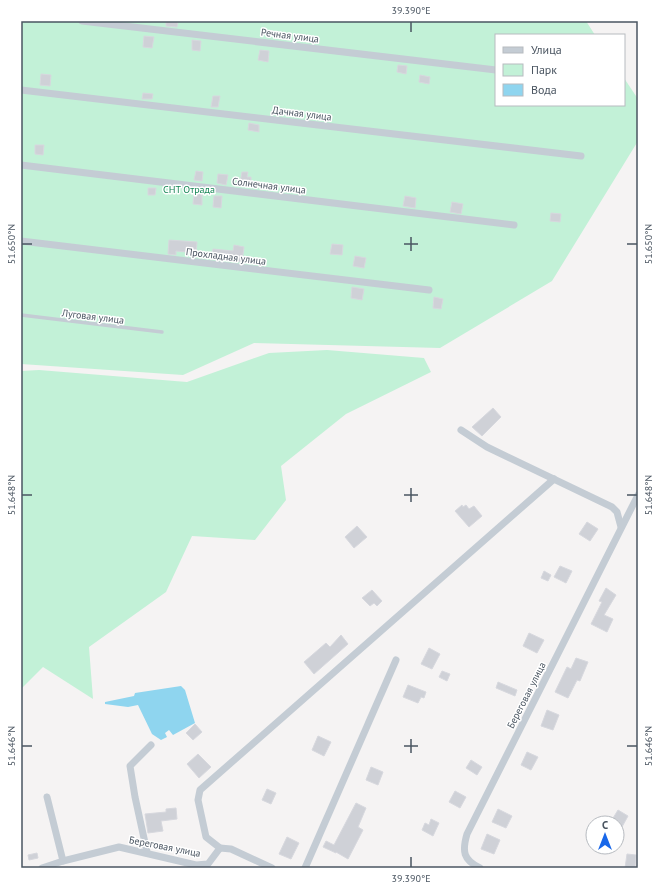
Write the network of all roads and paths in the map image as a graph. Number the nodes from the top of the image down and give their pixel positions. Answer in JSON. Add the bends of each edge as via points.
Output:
{"nodes":[{"id":1,"x":82,"y":21,"type":"edge"},
{"id":2,"x":495,"y":70,"type":"edge"},
{"id":3,"x":21,"y":90,"type":"edge"},
{"id":4,"x":581,"y":156,"type":"dead end"},
{"id":5,"x":21,"y":165,"type":"edge"},
{"id":6,"x":514,"y":224,"type":"dead end"},
{"id":7,"x":21,"y":241,"type":"edge"},
{"id":8,"x":429,"y":290,"type":"dead end"},
{"id":9,"x":21,"y":316,"type":"edge"},
{"id":10,"x":162,"y":332,"type":"dead end"},
{"id":11,"x":461,"y":430,"type":"dead end"},
{"id":12,"x":554,"y":479,"type":"junction"},
{"id":13,"x":638,"y":495,"type":"edge"},
{"id":14,"x":622,"y":528,"type":"junction"},
{"id":15,"x":396,"y":660,"type":"dead end"},
{"id":16,"x":151,"y":745,"type":"dead end"},
{"id":17,"x":47,"y":797,"type":"dead end"},
{"id":18,"x":220,"y":848,"type":"junction"},
{"id":19,"x":147,"y":852,"type":"junction"},
{"id":20,"x":63,"y":861,"type":"junction"},
{"id":21,"x":42,"y":868,"type":"edge"},
{"id":22,"x":272,"y":868,"type":"edge"},
{"id":23,"x":305,"y":868,"type":"edge"},
{"id":24,"x":480,"y":868,"type":"edge"}],
"edges":[{"from":1,"to":2,"type":"street","name":"Речная улица"},
{"from":3,"to":4,"type":"street","name":"Дачная улица"},
{"from":5,"to":6,"type":"street","name":"Солнечная улица"},
{"from":7,"to":8,"type":"street","name":"Прохладная улица"},
{"from":9,"to":10,"type":"lane","name":"Луговая улица"},
{"from":11,"to":12,"type":"street","via":[[487,447]]},
{"from":12,"to":14,"type":"street","via":[[612,507],[618,512]]},
{"from":12,"to":18,"type":"street","via":[[200,790],[198,800],[206,837]]},
{"from":13,"to":14,"type":"street"},
{"from":14,"to":24,"type":"street","name":"Береговая улица","via":[[467,834],[464,847],[466,857]]},
{"from":15,"to":23,"type":"street"},
{"from":16,"to":19,"type":"street","via":[[130,766]]},
{"from":17,"to":20,"type":"street"},
{"from":18,"to":19,"type":"street","name":"Береговая улица","via":[[208,864],[196,865]]},
{"from":18,"to":22,"type":"street","via":[[231,849]]},
{"from":19,"to":20,"type":"street","name":"Береговая улица","via":[[119,847]]},
{"from":20,"to":21,"type":"street","name":"Береговая улица"}]}
